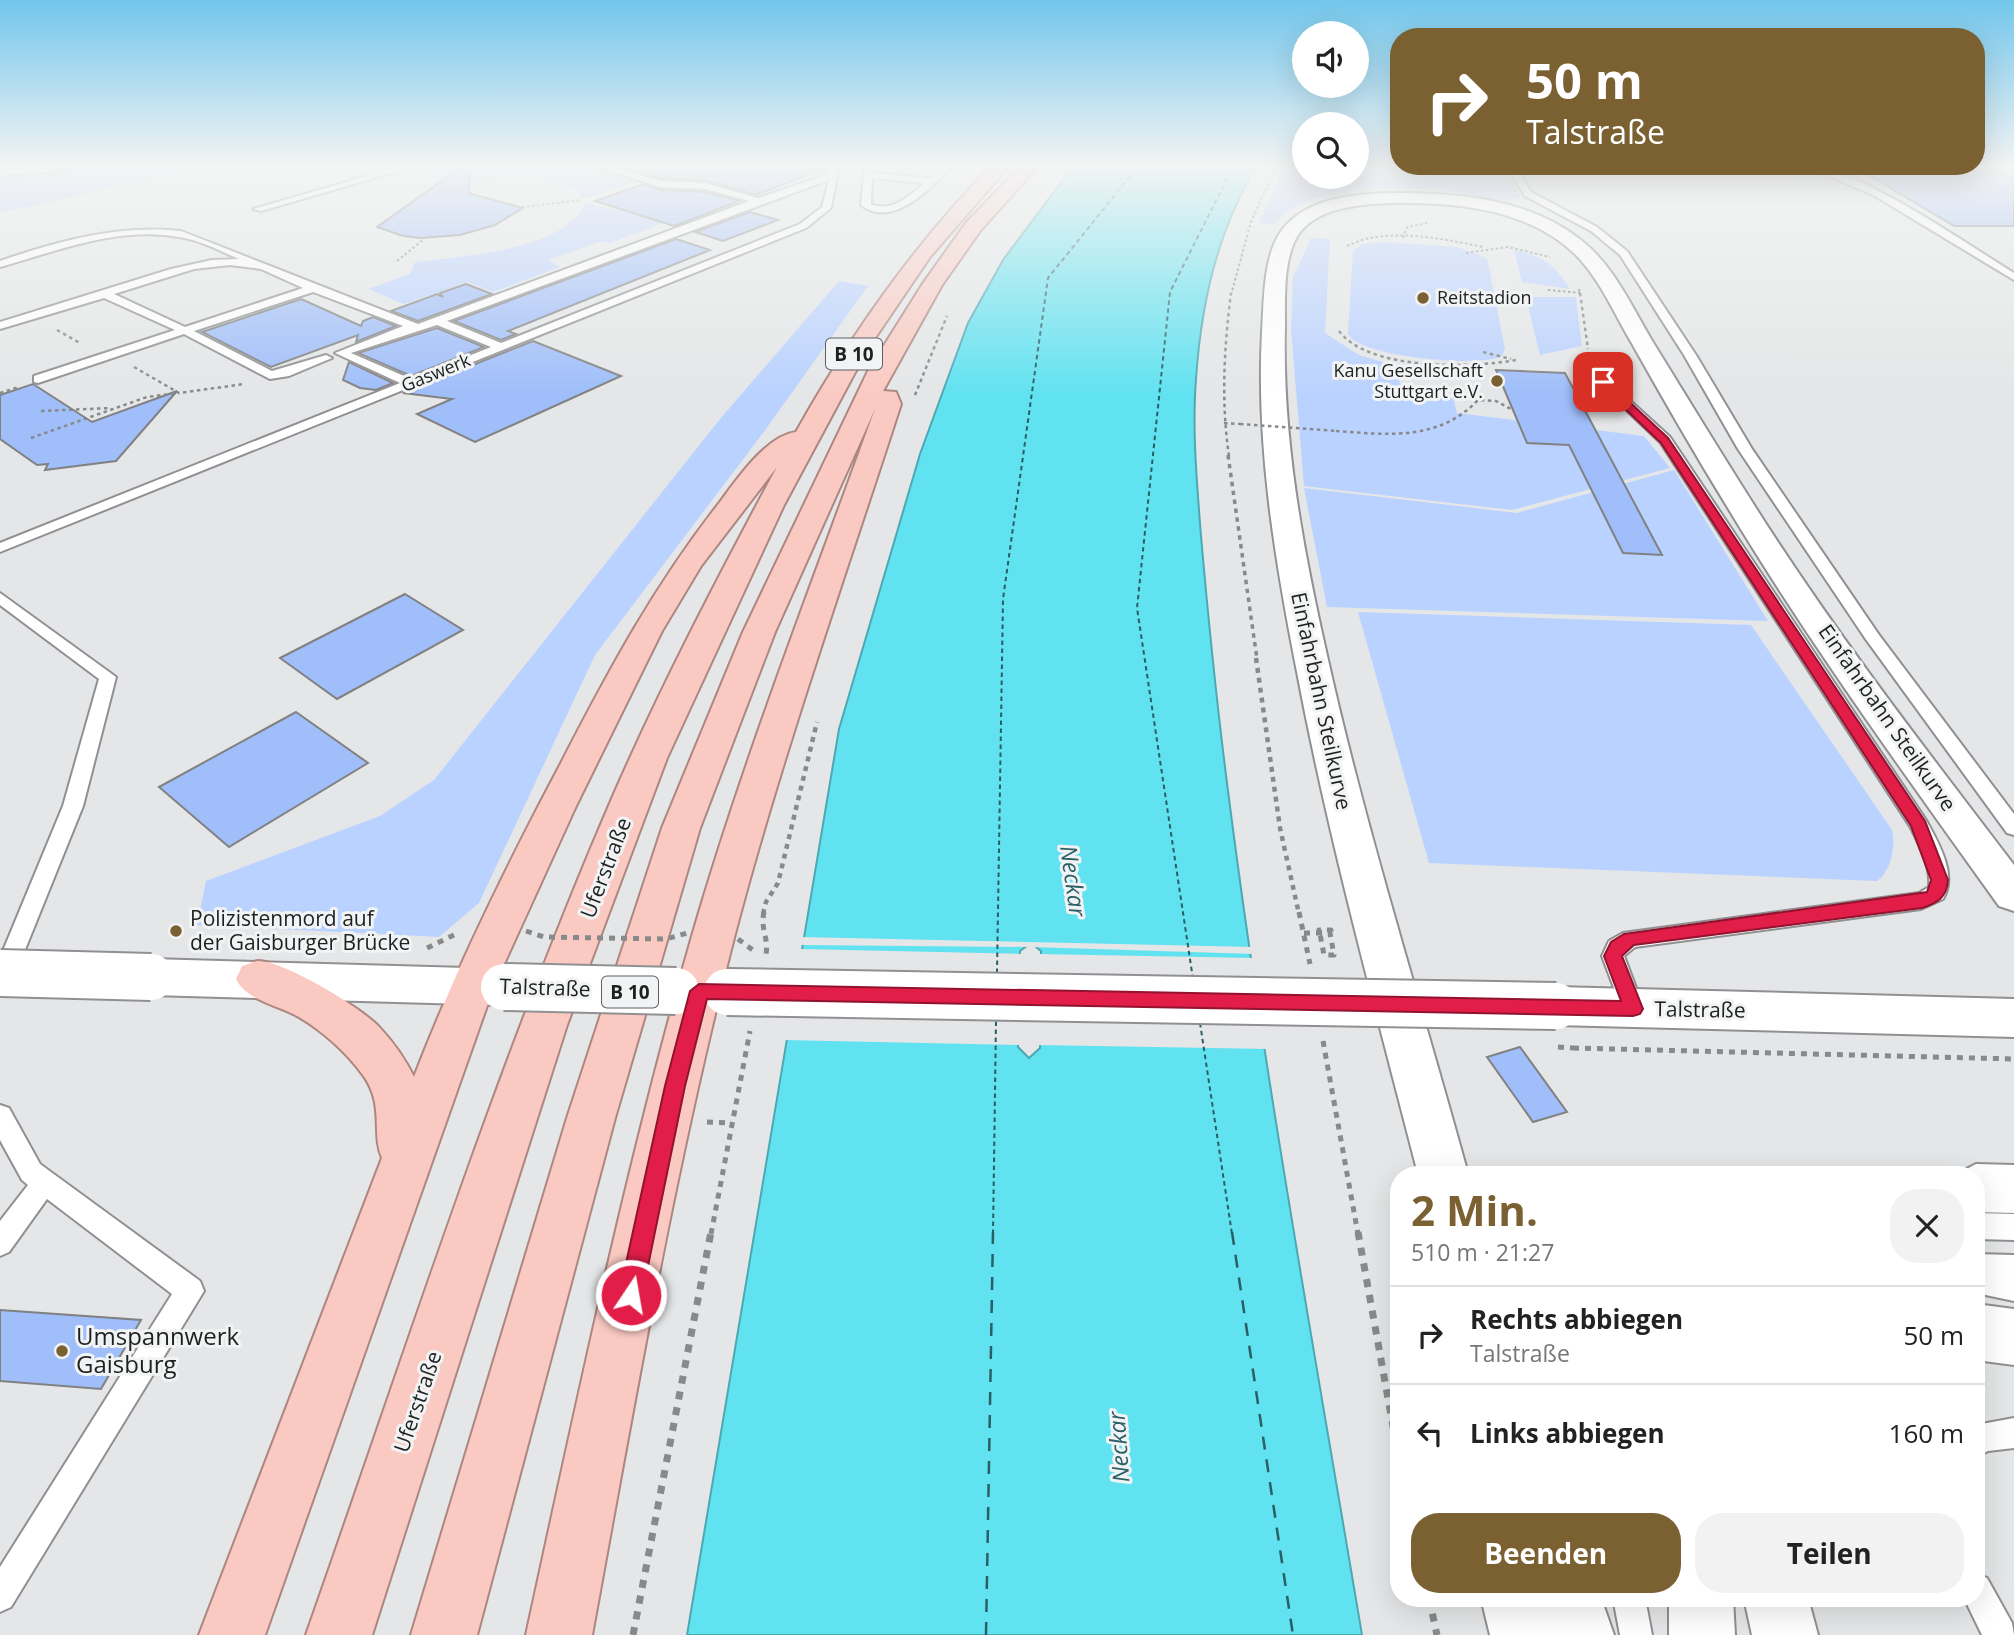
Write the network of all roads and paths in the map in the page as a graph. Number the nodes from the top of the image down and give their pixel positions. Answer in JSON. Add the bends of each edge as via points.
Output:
{"nodes":[{"id":1,"x":85,"y":241,"type":"edge"},
{"id":2,"x":201,"y":241,"type":"edge"},
{"id":3,"x":421,"y":241,"type":"edge"},
{"id":4,"x":651,"y":241,"type":"edge"},
{"id":5,"x":765,"y":241,"type":"edge"},
{"id":6,"x":933,"y":241,"type":"edge"},
{"id":7,"x":963,"y":241,"type":"edge"},
{"id":8,"x":1246,"y":241,"type":"edge"},
{"id":9,"x":1287,"y":241,"type":"edge"},
{"id":10,"x":1360,"y":241,"type":"edge"},
{"id":11,"x":1432,"y":241,"type":"edge"},
{"id":12,"x":1569,"y":241,"type":"edge"},
{"id":13,"x":1609,"y":241,"type":"edge"},
{"id":14,"x":1955,"y":241,"type":"edge"},
{"id":15,"x":1532,"y":243,"type":"dead end"},
{"id":16,"x":1347,"y":246,"type":"dead end"},
{"id":17,"x":1489,"y":248,"type":"junction"},
{"id":18,"x":1466,"y":253,"type":"dead end"},
{"id":19,"x":1539,"y":253,"type":"junction"},
{"id":20,"x":397,"y":261,"type":"dead end"},
{"id":21,"x":1557,"y":261,"type":"dead end"},
{"id":22,"x":248,"y":263,"type":"junction"},
{"id":23,"x":0,"y":264,"type":"edge"},
{"id":24,"x":2014,"y":278,"type":"edge"},
{"id":25,"x":1578,"y":286,"type":"dead end"},
{"id":26,"x":313,"y":288,"type":"junction"},
{"id":27,"x":1548,"y":290,"type":"dead end"},
{"id":28,"x":1595,"y":290,"type":"junction"},
{"id":29,"x":105,"y":295,"type":"junction"},
{"id":30,"x":948,"y":313,"type":"dead end"},
{"id":31,"x":31,"y":317,"type":"junction"},
{"id":32,"x":438,"y":321,"type":"junction"},
{"id":33,"x":0,"y":326,"type":"edge"},
{"id":34,"x":414,"y":326,"type":"junction"},
{"id":35,"x":184,"y":330,"type":"junction"},
{"id":36,"x":1339,"y":331,"type":"dead end"},
{"id":37,"x":500,"y":347,"type":"junction"},
{"id":38,"x":306,"y":349,"type":"dead end"},
{"id":39,"x":1483,"y":352,"type":"dead end"},
{"id":40,"x":341,"y":353,"type":"junction"},
{"id":41,"x":108,"y":355,"type":"junction"},
{"id":42,"x":326,"y":358,"type":"junction"},
{"id":43,"x":1587,"y":367,"type":"joint"},
{"id":44,"x":880,"y":371,"type":"junction"},
{"id":45,"x":285,"y":373,"type":"junction"},
{"id":46,"x":38,"y":379,"type":"dead end"},
{"id":47,"x":410,"y":383,"type":"junction"},
{"id":48,"x":179,"y":393,"type":"junction"},
{"id":49,"x":912,"y":401,"type":"dead end"},
{"id":50,"x":116,"y":408,"type":"junction"},
{"id":51,"x":1511,"y":409,"type":"dead end"},
{"id":52,"x":41,"y":411,"type":"dead end"},
{"id":53,"x":1224,"y":423,"type":"junction"},
{"id":54,"x":807,"y":429,"type":"junction"},
{"id":55,"x":31,"y":438,"type":"dead end"},
{"id":56,"x":0,"y":548,"type":"edge"},
{"id":57,"x":0,"y":597,"type":"edge"},
{"id":58,"x":819,"y":715,"type":"dead end"},
{"id":59,"x":2014,"y":828,"type":"edge"},
{"id":60,"x":2014,"y":895,"type":"edge"},
{"id":61,"x":512,"y":931,"type":"junction"},
{"id":62,"x":691,"y":932,"type":"dead end"},
{"id":63,"x":1304,"y":933,"type":"junction"},
{"id":64,"x":418,"y":948,"type":"dead end"},
{"id":65,"x":766,"y":957,"type":"dead end"},
{"id":66,"x":1339,"y":966,"type":"dead end"},
{"id":67,"x":0,"y":973,"type":"edge"},
{"id":68,"x":1311,"y":973,"type":"dead end"},
{"id":69,"x":258,"y":979,"type":"junction"},
{"id":70,"x":0,"y":984,"type":"edge"},
{"id":71,"x":488,"y":986,"type":"junction"},
{"id":72,"x":713,"y":998,"type":"junction"},
{"id":73,"x":1633,"y":1009,"type":"junction"},
{"id":74,"x":2014,"y":1018,"type":"edge"},
{"id":75,"x":1321,"y":1028,"type":"dead end"},
{"id":76,"x":1573,"y":1048,"type":"dead end"},
{"id":77,"x":2014,"y":1059,"type":"edge"},
{"id":78,"x":0,"y":1116,"type":"edge"},
{"id":79,"x":707,"y":1122,"type":"dead end"},
{"id":80,"x":730,"y":1123,"type":"junction"},
{"id":81,"x":1441,"y":1166,"type":"edge"},
{"id":82,"x":402,"y":1171,"type":"junction"},
{"id":83,"x":44,"y":1183,"type":"junction"},
{"id":84,"x":1985,"y":1188,"type":"edge"},
{"id":85,"x":2014,"y":1189,"type":"edge"},
{"id":86,"x":1985,"y":1226,"type":"edge"},
{"id":87,"x":2014,"y":1227,"type":"edge"},
{"id":88,"x":0,"y":1243,"type":"edge"},
{"id":89,"x":1985,"y":1267,"type":"edge"},
{"id":90,"x":2014,"y":1268,"type":"edge"},
{"id":91,"x":1985,"y":1282,"type":"edge"},
{"id":92,"x":2014,"y":1287,"type":"edge"},
{"id":93,"x":1985,"y":1333,"type":"edge"},
{"id":94,"x":2014,"y":1337,"type":"edge"},
{"id":95,"x":1390,"y":1410,"type":"edge"},
{"id":96,"x":2014,"y":1433,"type":"edge"},
{"id":97,"x":1985,"y":1437,"type":"edge"},
{"id":98,"x":0,"y":1596,"type":"edge"},
{"id":99,"x":1985,"y":1606,"type":"edge"},
{"id":100,"x":1431,"y":1607,"type":"edge"},
{"id":101,"x":1515,"y":1607,"type":"edge"},
{"id":102,"x":1572,"y":1607,"type":"edge"},
{"id":103,"x":1631,"y":1607,"type":"edge"},
{"id":104,"x":1701,"y":1607,"type":"edge"},
{"id":105,"x":1778,"y":1607,"type":"edge"},
{"id":106,"x":233,"y":1635,"type":"edge"},
{"id":107,"x":340,"y":1635,"type":"edge"},
{"id":108,"x":444,"y":1635,"type":"edge"},
{"id":109,"x":559,"y":1635,"type":"edge"},
{"id":110,"x":633,"y":1635,"type":"edge"},
{"id":111,"x":1437,"y":1635,"type":"edge"},
{"id":112,"x":1523,"y":1635,"type":"edge"},
{"id":113,"x":1581,"y":1635,"type":"edge"},
{"id":114,"x":1636,"y":1635,"type":"edge"},
{"id":115,"x":1702,"y":1635,"type":"edge"},
{"id":116,"x":1784,"y":1635,"type":"edge"},
{"id":117,"x":2000,"y":1635,"type":"edge"}],
"edges":[{"from":1,"to":23,"type":"lane"},
{"from":2,"to":22,"type":"lane"},
{"from":3,"to":20,"type":"path"},
{"from":4,"to":32,"type":"lane"},
{"from":5,"to":37,"type":"lane","name":"Gaswerk"},
{"from":6,"to":54,"type":"highway","name":"Uferstraße","number":"B 10","via":[[902,280]]},
{"from":7,"to":44,"type":"highway","number":"B 10"},
{"from":8,"to":53,"type":"path","via":[[1232,289],[1225,341]]},
{"from":9,"to":81,"type":"street","name":"Einfahrbahn Steilkurve","via":[[1273,339],[1277,449],[1287,531],[1349,833]]},
{"from":10,"to":16,"type":"path"},
{"from":11,"to":17,"type":"path"},
{"from":12,"to":28,"type":"street","name":"Einfahrbahn Steilkurve","via":[[1588,257]]},
{"from":13,"to":59,"type":"lane","via":[[1624,253],[1752,460],[1873,638]]},
{"from":14,"to":24,"type":"lane"},
{"from":15,"to":19,"type":"path"},
{"from":17,"to":18,"type":"path"},
{"from":17,"to":19,"type":"path"},
{"from":19,"to":21,"type":"path"},
{"from":22,"to":26,"type":"lane"},
{"from":22,"to":29,"type":"lane","via":[[193,268]]},
{"from":25,"to":28,"type":"path"},
{"from":26,"to":34,"type":"lane"},
{"from":26,"to":35,"type":"lane"},
{"from":27,"to":28,"type":"path"},
{"from":28,"to":43,"type":"path"},
{"from":28,"to":60,"type":"street","name":"Einfahrbahn Steilkurve","via":[[1871,699]]},
{"from":29,"to":31,"type":"lane"},
{"from":29,"to":35,"type":"lane"},
{"from":30,"to":49,"type":"path"},
{"from":31,"to":33,"type":"lane"},
{"from":31,"to":41,"type":"path"},
{"from":32,"to":34,"type":"lane"},
{"from":32,"to":37,"type":"lane"},
{"from":34,"to":40,"type":"lane"},
{"from":35,"to":41,"type":"lane"},
{"from":35,"to":45,"type":"lane","via":[[270,375]]},
{"from":36,"to":39,"type":"path","via":[[1346,344],[1379,355],[1477,366],[1516,360]]},
{"from":37,"to":47,"type":"lane","name":"Gaswerk"},
{"from":38,"to":42,"type":"lane"},
{"from":40,"to":42,"type":"lane"},
{"from":40,"to":47,"type":"lane"},
{"from":41,"to":46,"type":"lane"},
{"from":41,"to":48,"type":"path"},
{"from":42,"to":45,"type":"lane"},
{"from":43,"to":73,"type":"lane","via":[[1665,440],[1919,825],[1940,880],[1939,890],[1922,901],[1631,939],[1617,947],[1613,956]]},
{"from":44,"to":72,"type":"highway","number":"B 10","via":[[889,404],[745,826]]},
{"from":44,"to":108,"type":"highway","number":"B 10","via":[[759,632],[681,828],[591,1118]]},
{"from":45,"to":48,"type":"path","via":[[261,382]]},
{"from":47,"to":56,"type":"lane","name":"Gaswerk"},
{"from":48,"to":50,"type":"path","via":[[147,397]]},
{"from":50,"to":52,"type":"path"},
{"from":50,"to":55,"type":"path"},
{"from":51,"to":53,"type":"path","bridge":true,"via":[[1496,401],[1478,400],[1457,421],[1406,434]]},
{"from":53,"to":63,"type":"path","via":[[1280,828]]},
{"from":54,"to":61,"type":"highway","number":"B 10","via":[[761,466],[687,564],[660,608],[606,707]]},
{"from":54,"to":107,"type":"highway","name":"Uferstraße","number":"B 10","via":[[621,823],[514,1116]]},
{"from":57,"to":70,"type":"lane","via":[[108,677],[73,806]]},
{"from":58,"to":65,"type":"path","via":[[778,883],[766,902],[760,927],[768,944]]},
{"from":61,"to":62,"type":"path","bridge":true,"via":[[544,937],[666,939]]},
{"from":61,"to":64,"type":"path","via":[[463,929],[430,948]]},
{"from":61,"to":71,"type":"highway","number":"B 10"},
{"from":63,"to":66,"type":"path","bridge":true,"via":[[1330,934],[1334,955],[1324,955],[1319,930],[1331,930]]},
{"from":63,"to":68,"type":"path"},
{"from":67,"to":69,"type":"street","name":"Talstraße","bridge":true},
{"from":69,"to":71,"type":"street","name":"Talstraße"},
{"from":69,"to":82,"type":"highway","number":"B 10","via":[[311,1000],[368,1042],[401,1107],[406,1131]]},
{"from":71,"to":72,"type":"street","name":"Talstraße","bridge":true},
{"from":71,"to":82,"type":"highway","number":"B 10"},
{"from":72,"to":73,"type":"street","name":"Talstraße","bridge":true},
{"from":72,"to":80,"type":"path"},
{"from":72,"to":109,"type":"highway","number":"B 10","via":[[675,1086]]},
{"from":73,"to":74,"type":"street","name":"Talstraße"},
{"from":75,"to":95,"type":"path"},
{"from":76,"to":77,"type":"path"},
{"from":78,"to":83,"type":"lane","via":[[31,1172]]},
{"from":79,"to":80,"type":"path"},
{"from":80,"to":110,"type":"path"},
{"from":82,"to":106,"type":"highway","number":"B 10"},
{"from":83,"to":88,"type":"lane"},
{"from":83,"to":98,"type":"lane","via":[[190,1291]]},
{"from":84,"to":85,"type":"street"},
{"from":86,"to":87,"type":"lane"},
{"from":89,"to":90,"type":"lane"},
{"from":91,"to":92,"type":"lane"},
{"from":93,"to":94,"type":"street"},
{"from":96,"to":97,"type":"lane"},
{"from":99,"to":117,"type":"lane"},
{"from":100,"to":111,"type":"path"},
{"from":101,"to":112,"type":"street"},
{"from":102,"to":113,"type":"street"},
{"from":103,"to":114,"type":"lane"},
{"from":104,"to":115,"type":"street"},
{"from":105,"to":116,"type":"street"}]}
